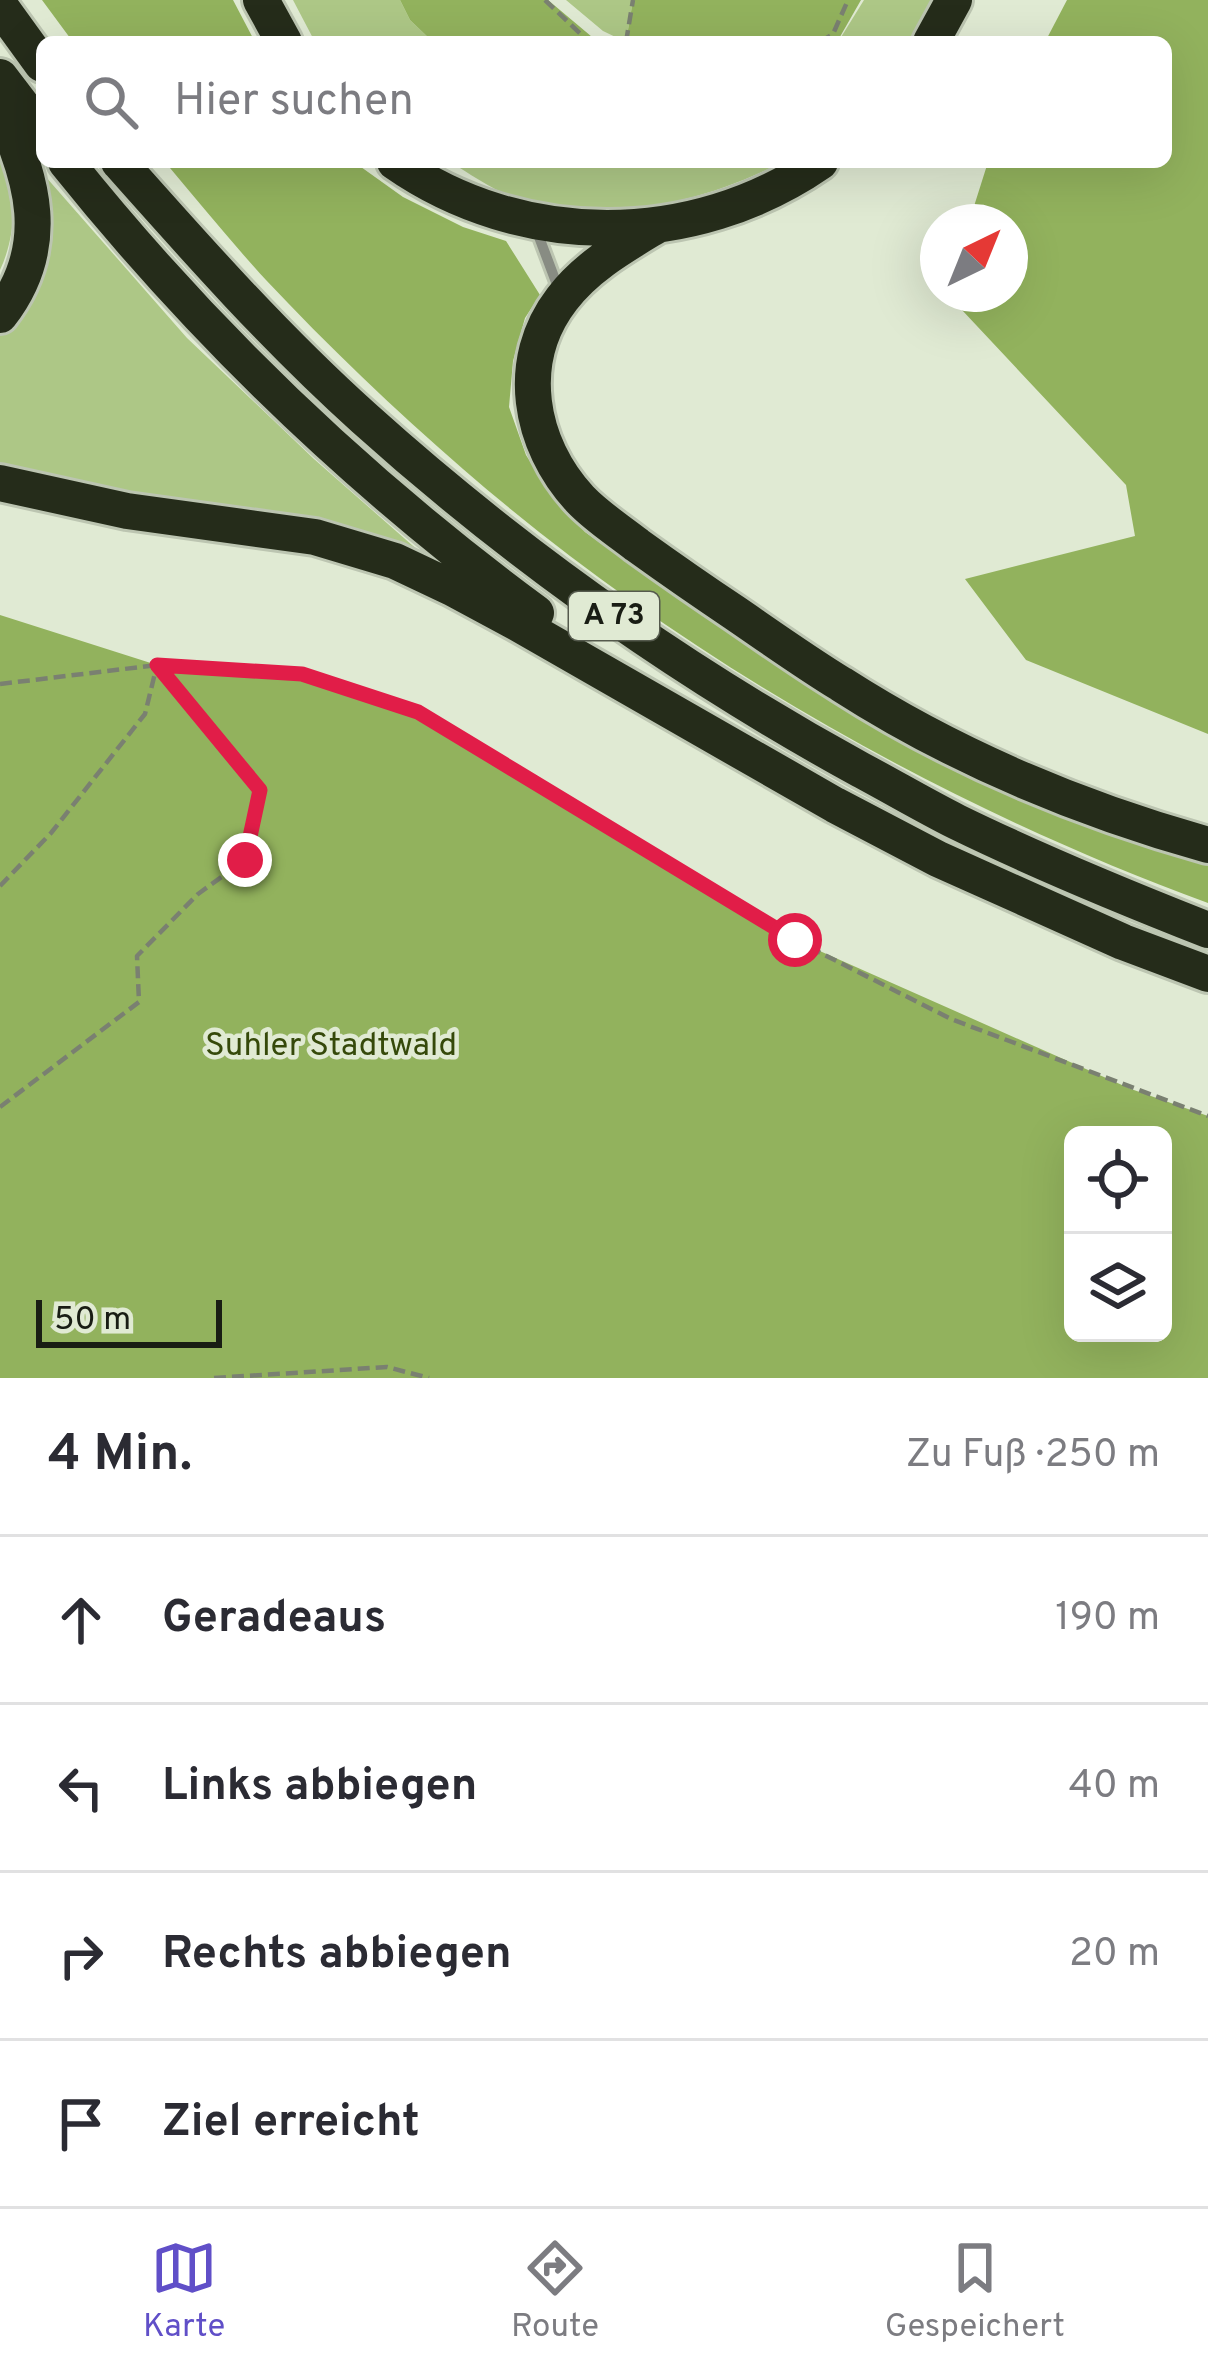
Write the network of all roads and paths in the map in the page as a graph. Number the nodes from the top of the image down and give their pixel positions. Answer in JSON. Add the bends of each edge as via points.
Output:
{"nodes":[{"id":1,"x":261,"y":0,"type":"edge"},
{"id":2,"x":545,"y":0,"type":"edge"},
{"id":3,"x":633,"y":0,"type":"edge"},
{"id":4,"x":848,"y":0,"type":"edge"},
{"id":5,"x":954,"y":0,"type":"edge"},
{"id":6,"x":0,"y":6,"type":"edge"},
{"id":7,"x":281,"y":36,"type":"edge"},
{"id":8,"x":583,"y":36,"type":"edge"},
{"id":9,"x":627,"y":36,"type":"edge"},
{"id":10,"x":830,"y":36,"type":"edge"},
{"id":11,"x":934,"y":36,"type":"edge"},
{"id":12,"x":36,"y":56,"type":"edge"},
{"id":13,"x":0,"y":77,"type":"edge"},
{"id":14,"x":0,"y":108,"type":"edge"},
{"id":15,"x":36,"y":124,"type":"edge"},
{"id":16,"x":71,"y":168,"type":"edge"},
{"id":17,"x":124,"y":168,"type":"edge"},
{"id":18,"x":405,"y":168,"type":"edge"},
{"id":19,"x":810,"y":168,"type":"edge"},
{"id":20,"x":533,"y":222,"type":"junction"},
{"id":21,"x":656,"y":226,"type":"junction"},
{"id":22,"x":562,"y":299,"type":"junction"},
{"id":23,"x":0,"y":315,"type":"edge"},
{"id":24,"x":0,"y":483,"type":"edge"},
{"id":25,"x":157,"y":665,"type":"junction"},
{"id":26,"x":0,"y":684,"type":"edge"},
{"id":27,"x":722,"y":740,"type":"junction"},
{"id":28,"x":1208,"y":845,"type":"edge"},
{"id":29,"x":0,"y":886,"type":"edge"},
{"id":30,"x":1208,"y":930,"type":"edge"},
{"id":31,"x":1208,"y":974,"type":"edge"},
{"id":32,"x":0,"y":1107,"type":"edge"},
{"id":33,"x":1208,"y":1116,"type":"edge"},
{"id":34,"x":214,"y":1378,"type":"edge"},
{"id":35,"x":430,"y":1378,"type":"edge"}],
"edges":[{"from":1,"to":7,"type":"highway"},
{"from":2,"to":8,"type":"path"},
{"from":3,"to":9,"type":"path"},
{"from":4,"to":10,"type":"path"},
{"from":5,"to":11,"type":"highway"},
{"from":6,"to":12,"type":"highway"},
{"from":13,"to":15,"type":"highway"},
{"from":14,"to":23,"type":"highway","via":[[23,159],[33,215],[25,264]]},
{"from":16,"to":27,"type":"highway","number":"A 73","via":[[211,327],[340,454],[532,610]]},
{"from":17,"to":30,"type":"highway","number":"A 73","via":[[235,293],[365,419],[614,616],[791,731],[956,821]]},
{"from":18,"to":20,"type":"highway","via":[[454,196]]},
{"from":19,"to":21,"type":"highway","via":[[734,207]]},
{"from":20,"to":21,"type":"highway"},
{"from":20,"to":22,"type":"lane"},
{"from":21,"to":22,"type":"highway"},
{"from":22,"to":28,"type":"highway","via":[[538,350],[536,421],[554,465],[599,517],[920,730],[1047,790]]},
{"from":24,"to":27,"type":"highway","via":[[127,511],[315,537],[395,561]]},
{"from":25,"to":26,"type":"path"},
{"from":25,"to":29,"type":"path","via":[[145,714]]},
{"from":25,"to":32,"type":"path","via":[[260,790],[245,860],[137,956],[140,1002]]},
{"from":25,"to":33,"type":"path","via":[[302,674],[418,712],[795,940],[952,1019]]},
{"from":27,"to":31,"type":"highway","number":"A 73","via":[[938,859]]},
{"from":34,"to":35,"type":"path","via":[[387,1367]]}]}
